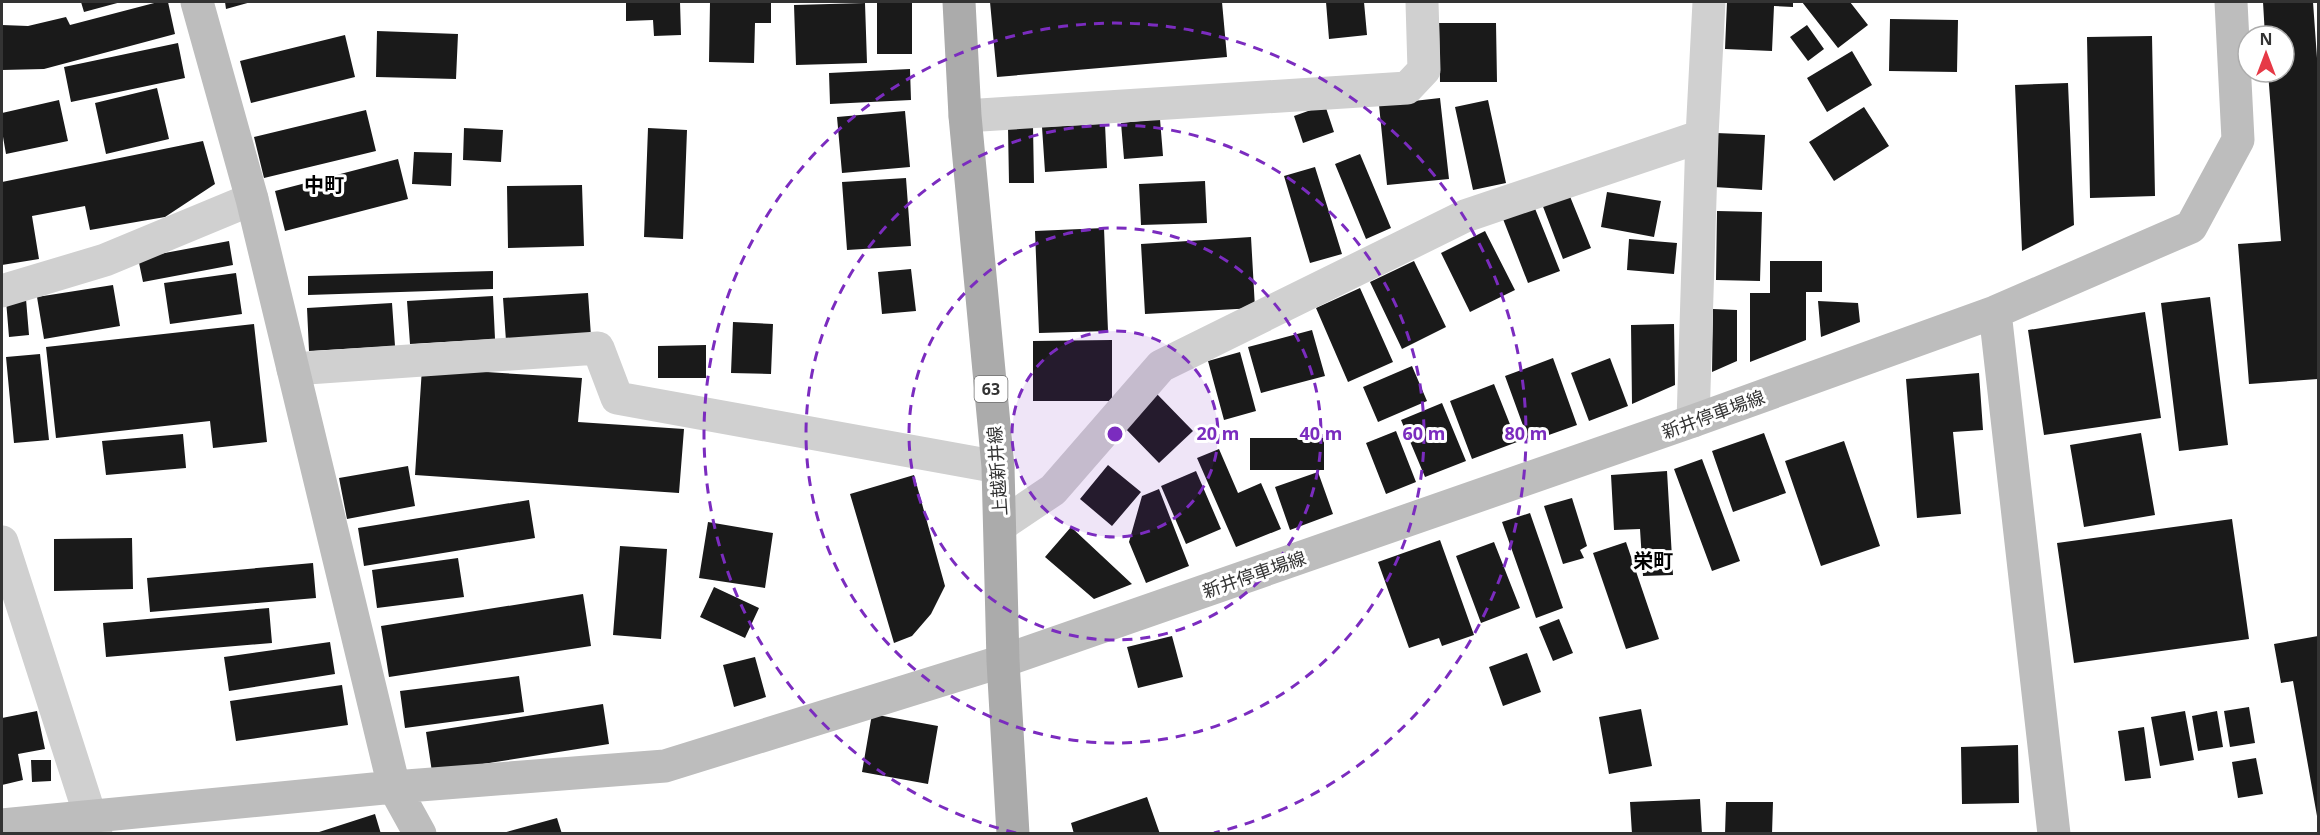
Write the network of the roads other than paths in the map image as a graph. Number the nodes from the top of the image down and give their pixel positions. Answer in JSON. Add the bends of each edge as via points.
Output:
{"nodes":[{"id":1,"x":197,"y":2,"type":"edge"},
{"id":2,"x":958,"y":2,"type":"edge"},
{"id":3,"x":1422,"y":2,"type":"edge"},
{"id":4,"x":1709,"y":2,"type":"edge"},
{"id":5,"x":2231,"y":2,"type":"edge"},
{"id":6,"x":965,"y":116,"type":"junction"},
{"id":7,"x":1702,"y":136,"type":"junction"},
{"id":8,"x":252,"y":199,"type":"junction"},
{"id":9,"x":2,"y":291,"type":"edge"},
{"id":10,"x":1995,"y":312,"type":"junction"},
{"id":11,"x":293,"y":369,"type":"junction"},
{"id":12,"x":1693,"y":421,"type":"junction"},
{"id":13,"x":998,"y":467,"type":"junction"},
{"id":14,"x":1001,"y":525,"type":"junction"},
{"id":15,"x":2,"y":542,"type":"edge"},
{"id":16,"x":1004,"y":662,"type":"junction"},
{"id":17,"x":394,"y":787,"type":"junction"},
{"id":18,"x":2,"y":825,"type":"edge"},
{"id":19,"x":93,"y":825,"type":"edge"},
{"id":20,"x":420,"y":834,"type":"edge"},
{"id":21,"x":1013,"y":834,"type":"edge"},
{"id":22,"x":2054,"y":834,"type":"edge"}],
"edges":[{"from":1,"to":8,"type":"street"},
{"from":2,"to":6,"type":"main road","name":"上越新井線","number":"63"},
{"from":3,"to":6,"type":"street","via":[[1424,70],[1407,88]]},
{"from":4,"to":7,"type":"street"},
{"from":5,"to":10,"type":"street","name":"新井停車場線","via":[[2238,140],[2191,227]]},
{"from":6,"to":13,"type":"main road","name":"上越新井線","number":"63"},
{"from":7,"to":12,"type":"street"},
{"from":7,"to":14,"type":"street","via":[[1465,216],[1161,366],[1053,490]]},
{"from":8,"to":9,"type":"street","via":[[105,260]]},
{"from":8,"to":11,"type":"street"},
{"from":10,"to":12,"type":"street","name":"新井停車場線"},
{"from":10,"to":22,"type":"street"},
{"from":11,"to":13,"type":"street","via":[[598,348],[617,398]]},
{"from":11,"to":17,"type":"street"},
{"from":12,"to":16,"type":"street","name":"新井停車場線"},
{"from":13,"to":14,"type":"main road","name":"上越新井線","number":"63"},
{"from":14,"to":16,"type":"main road","name":"上越新井線","number":"63"},
{"from":15,"to":19,"type":"street"},
{"from":16,"to":17,"type":"street","name":"新井停車場線","via":[[665,766]]},
{"from":16,"to":21,"type":"main road","name":"上越新井線","number":"63"},
{"from":17,"to":19,"type":"street","name":"新井停車場線"},
{"from":17,"to":20,"type":"street"},
{"from":18,"to":19,"type":"street","name":"新井停車場線"}]}
